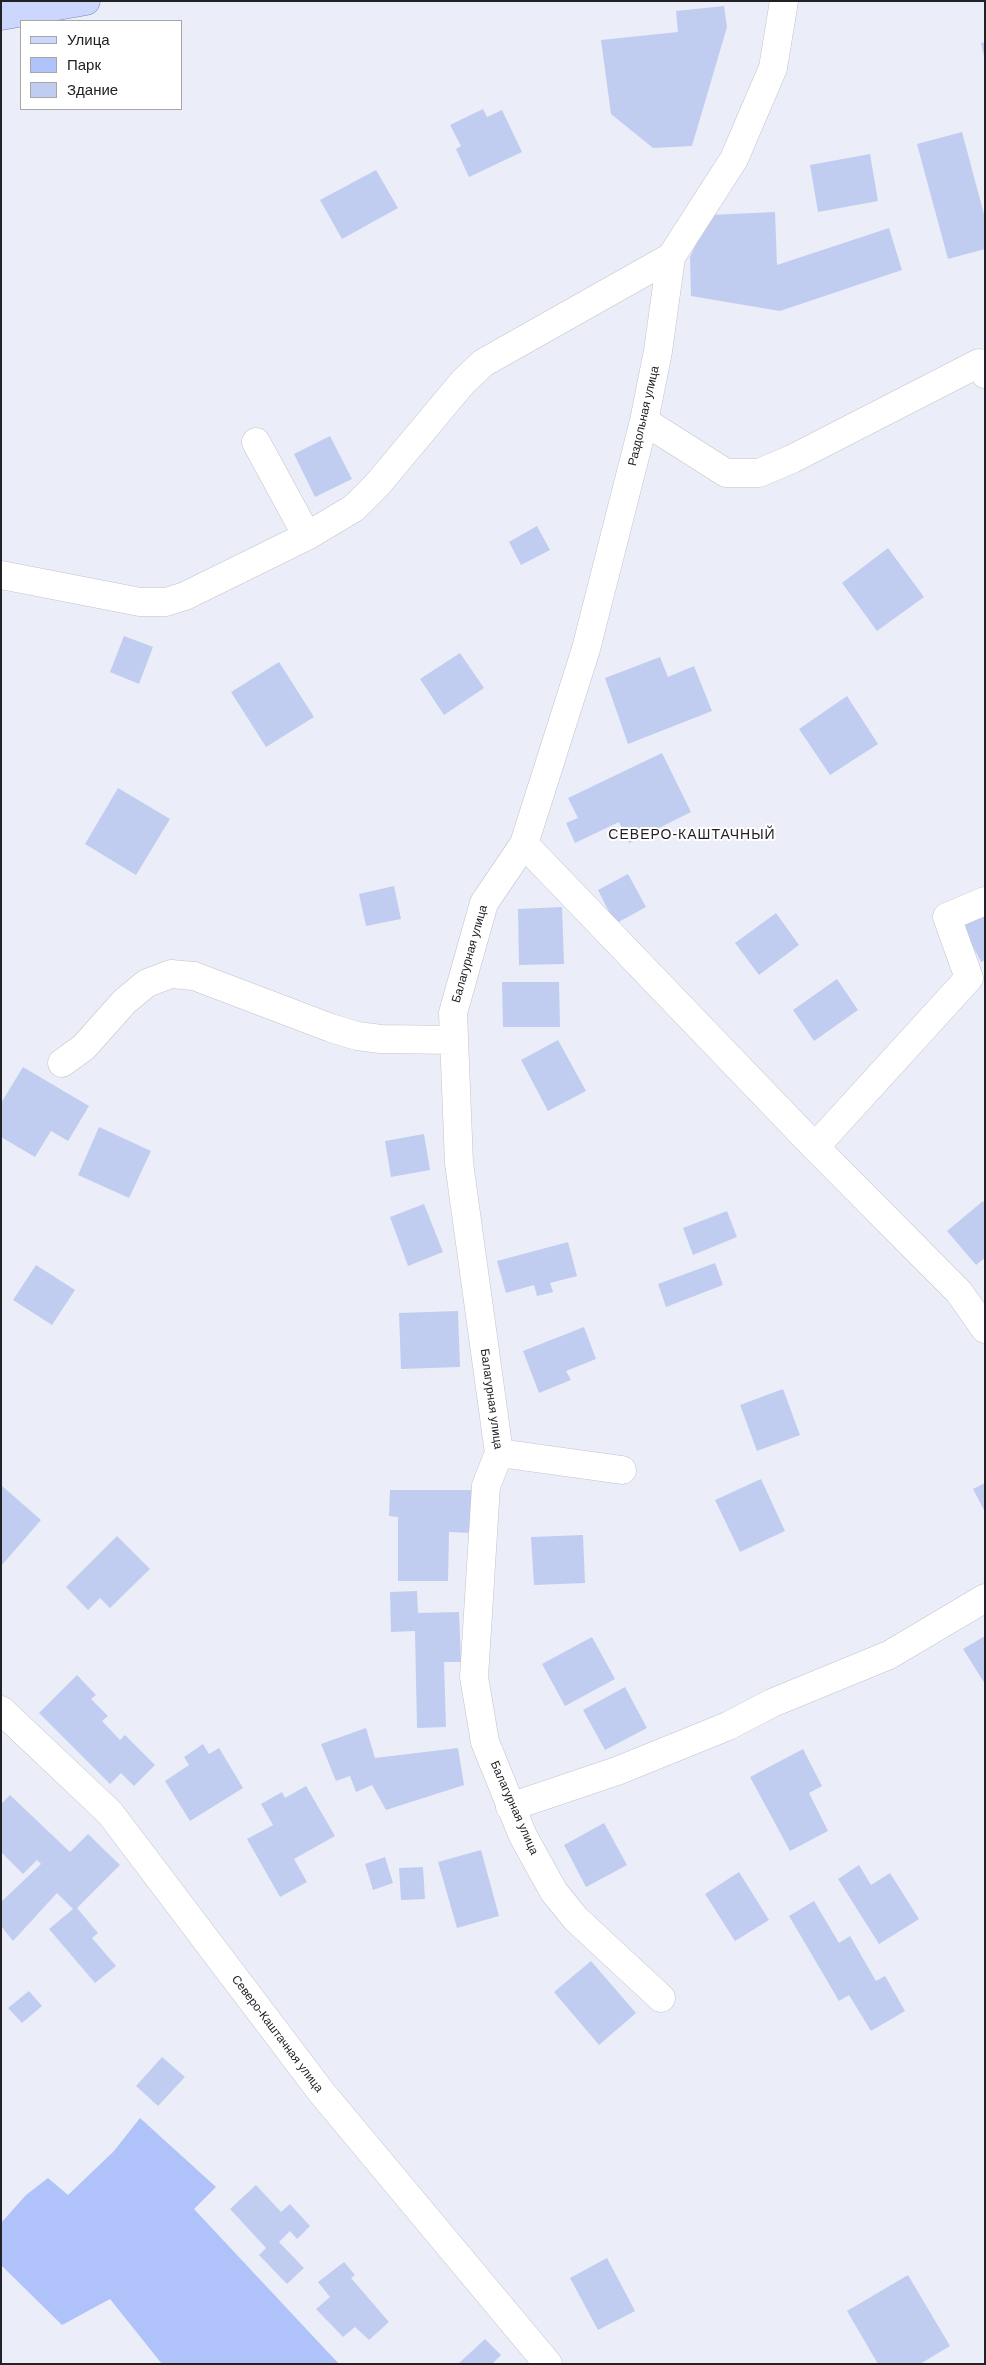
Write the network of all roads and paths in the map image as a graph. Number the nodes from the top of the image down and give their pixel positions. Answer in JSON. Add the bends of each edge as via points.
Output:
{"nodes":[{"id":1,"x":86,"y":1,"type":"edge"},
{"id":2,"x":784,"y":1,"type":"edge"},
{"id":3,"x":1,"y":16,"type":"edge"},
{"id":4,"x":671,"y":257,"type":"junction"},
{"id":5,"x":985,"y":374,"type":"edge"},
{"id":6,"x":644,"y":421,"type":"junction"},
{"id":7,"x":256,"y":442,"type":"dead end"},
{"id":8,"x":307,"y":536,"type":"junction"},
{"id":9,"x":1,"y":575,"type":"edge"},
{"id":10,"x":524,"y":844,"type":"junction"},
{"id":11,"x":985,"y":901,"type":"edge"},
{"id":12,"x":454,"y":1040,"type":"junction"},
{"id":13,"x":62,"y":1063,"type":"dead end"},
{"id":14,"x":814,"y":1147,"type":"junction"},
{"id":15,"x":985,"y":1329,"type":"edge"},
{"id":16,"x":499,"y":1453,"type":"junction"},
{"id":17,"x":622,"y":1470,"type":"dead end"},
{"id":18,"x":985,"y":1598,"type":"edge"},
{"id":19,"x":1,"y":1710,"type":"edge"},
{"id":20,"x":510,"y":1807,"type":"junction"},
{"id":21,"x":661,"y":1998,"type":"dead end"},
{"id":22,"x":548,"y":2364,"type":"edge"}],
"edges":[{"from":1,"to":3,"type":"main road"},
{"from":2,"to":4,"type":"street","name":"Раздольная улица","via":[[773,68],[734,159]]},
{"from":4,"to":6,"type":"street","name":"Раздольная улица"},
{"from":4,"to":8,"type":"street","via":[[483,364],[463,382],[354,508]]},
{"from":5,"to":6,"type":"street","via":[[979,363],[759,473],[726,473]]},
{"from":6,"to":10,"type":"street","name":"Раздольная улица","via":[[586,649]]},
{"from":7,"to":8,"type":"street"},
{"from":8,"to":9,"type":"street","via":[[185,596],[166,602],[140,602]]},
{"from":10,"to":12,"type":"street","name":"Балагурная улица","via":[[484,903],[453,1013]]},
{"from":10,"to":14,"type":"street"},
{"from":11,"to":14,"type":"street","via":[[947,917],[969,978]]},
{"from":12,"to":13,"type":"street","via":[[357,1036],[194,976],[170,974],[146,983],[125,1001],[84,1047]]},
{"from":12,"to":16,"type":"street","name":"Балагурная улица","via":[[459,1163]]},
{"from":14,"to":15,"type":"street","via":[[959,1292]]},
{"from":16,"to":17,"type":"street"},
{"from":16,"to":20,"type":"street","name":"Балагурная улица","via":[[486,1486],[474,1677],[485,1742]]},
{"from":18,"to":20,"type":"street","via":[[889,1655],[772,1703],[728,1726],[617,1771]]},
{"from":19,"to":22,"type":"street","name":"Северо-Каштачная улица","via":[[110,1813],[322,2093]]},
{"from":20,"to":21,"type":"street","name":"Балагурная улица","via":[[554,1892],[576,1919]]}]}
